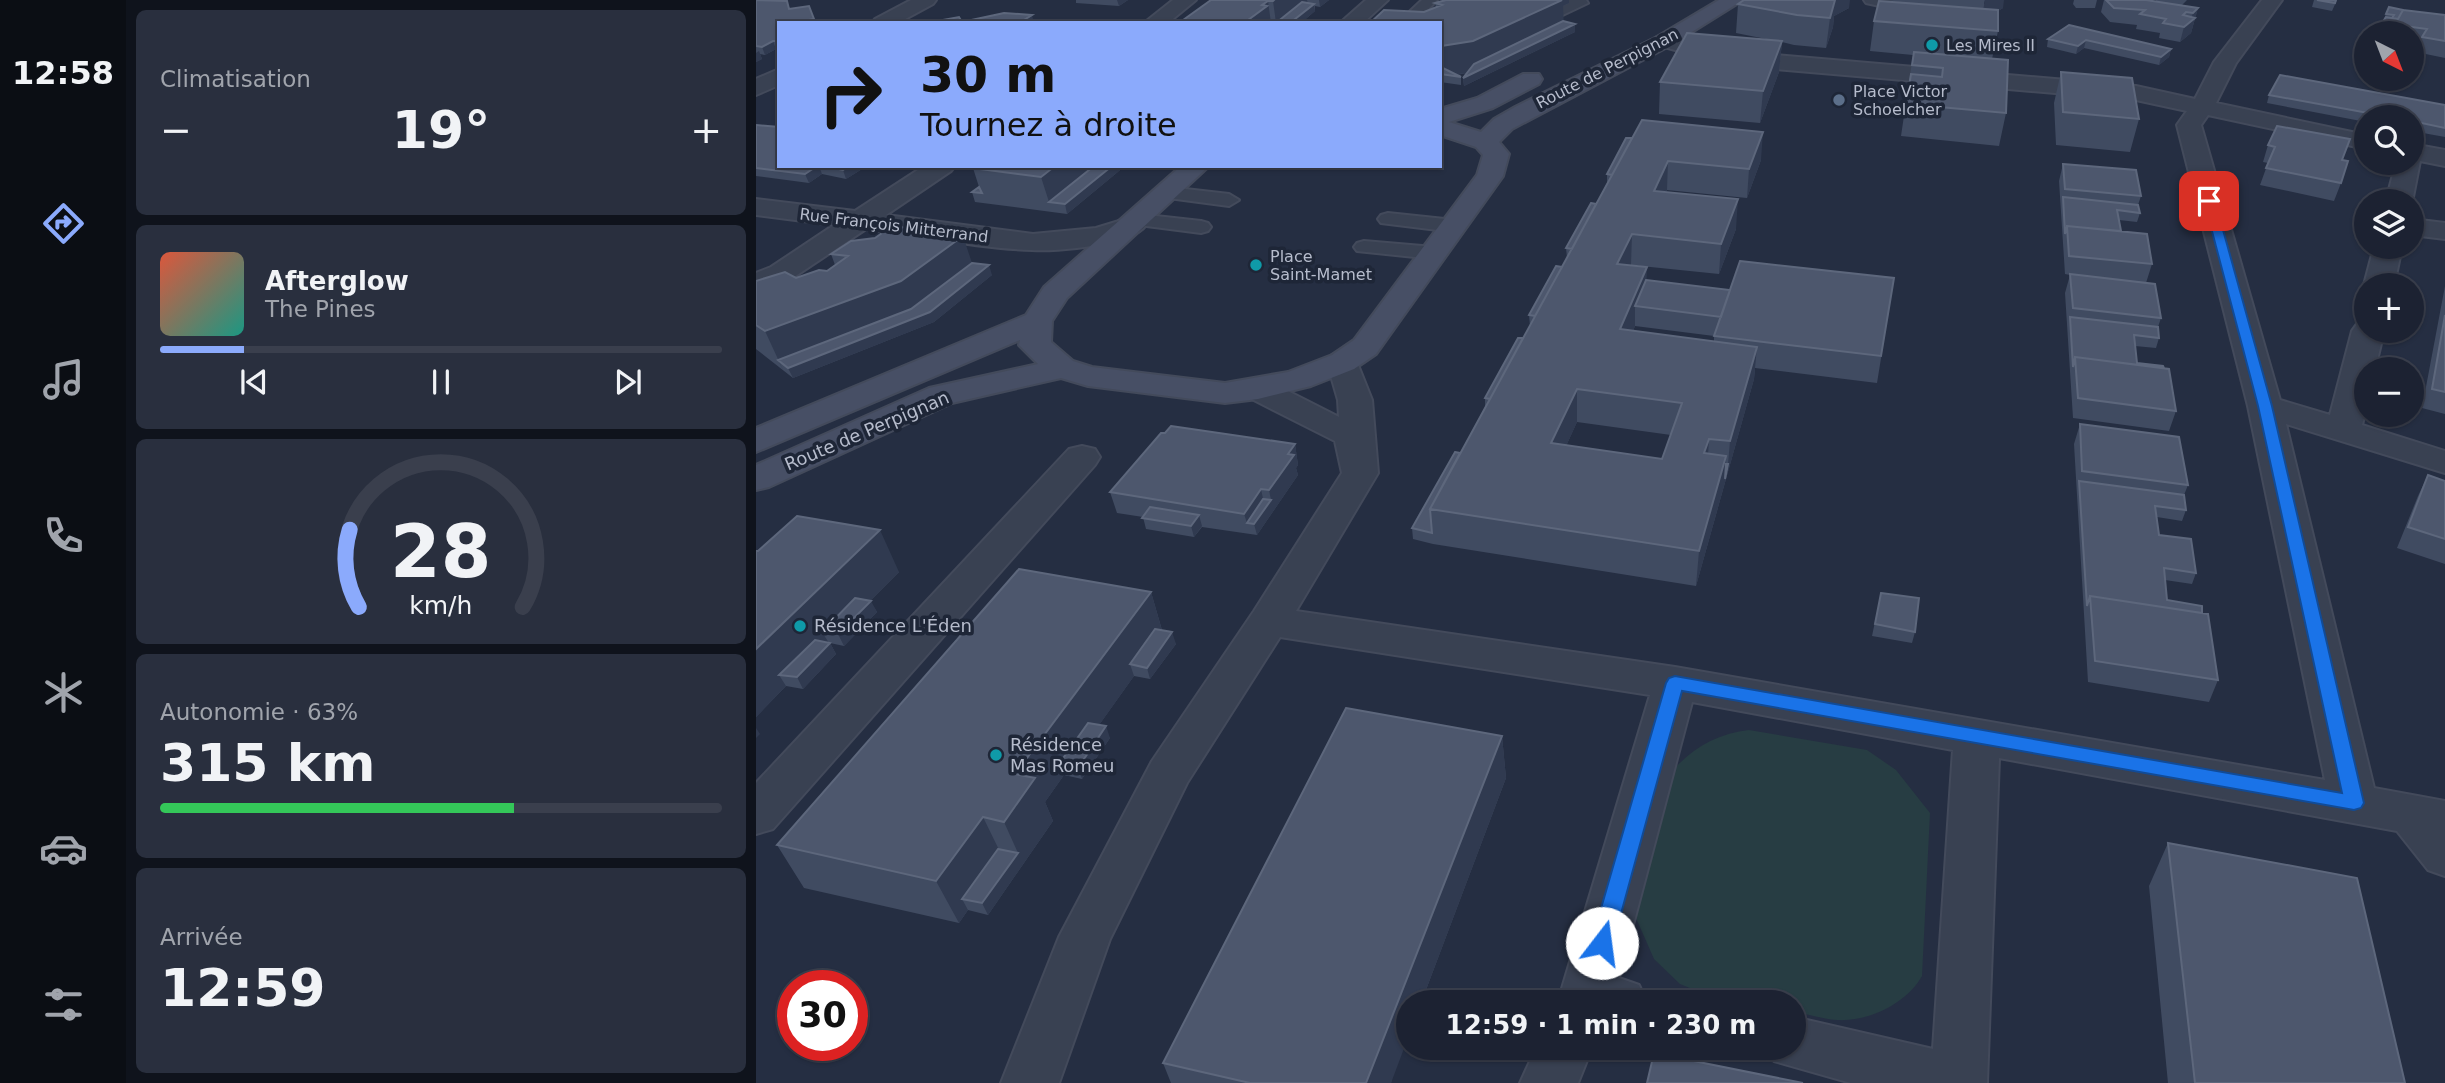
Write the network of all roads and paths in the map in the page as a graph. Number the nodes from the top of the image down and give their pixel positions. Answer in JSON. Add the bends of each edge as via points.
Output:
{"nodes":[{"id":1,"x":926,"y":0,"type":"edge"},
{"id":2,"x":1186,"y":0,"type":"edge"},
{"id":3,"x":1378,"y":0,"type":"edge"},
{"id":4,"x":1430,"y":0,"type":"edge"},
{"id":5,"x":1484,"y":0,"type":"edge"},
{"id":6,"x":1570,"y":0,"type":"edge"},
{"id":7,"x":1733,"y":0,"type":"edge"},
{"id":8,"x":1871,"y":0,"type":"edge"},
{"id":9,"x":2272,"y":0,"type":"edge"},
{"id":10,"x":1936,"y":15,"type":"edge"},
{"id":11,"x":1409,"y":20,"type":"edge"},
{"id":12,"x":885,"y":21,"type":"edge"},
{"id":13,"x":1157,"y":21,"type":"edge"},
{"id":14,"x":1352,"y":21,"type":"edge"},
{"id":15,"x":1664,"y":41,"type":"junction"},
{"id":16,"x":1547,"y":71,"type":"dead end"},
{"id":17,"x":777,"y":77,"type":"edge"},
{"id":18,"x":756,"y":88,"type":"edge"},
{"id":19,"x":2202,"y":108,"type":"junction"},
{"id":20,"x":1442,"y":116,"type":"edge"},
{"id":21,"x":1442,"y":128,"type":"edge"},
{"id":22,"x":2354,"y":140,"type":"edge"},
{"id":23,"x":1485,"y":142,"type":"junction"},
{"id":24,"x":2424,"y":154,"type":"edge"},
{"id":25,"x":2445,"y":158,"type":"edge"},
{"id":26,"x":939,"y":168,"type":"edge"},
{"id":27,"x":1194,"y":168,"type":"edge"},
{"id":28,"x":1168,"y":193,"type":"junction"},
{"id":29,"x":1229,"y":200,"type":"dead end"},
{"id":30,"x":756,"y":207,"type":"edge"},
{"id":31,"x":1388,"y":219,"type":"dead end"},
{"id":32,"x":862,"y":221,"type":"junction"},
{"id":33,"x":1135,"y":222,"type":"junction"},
{"id":34,"x":1454,"y":226,"type":"junction"},
{"id":35,"x":1201,"y":228,"type":"dead end"},
{"id":36,"x":2424,"y":228,"type":"edge"},
{"id":37,"x":2445,"y":231,"type":"edge"},
{"id":38,"x":1033,"y":242,"type":"junction"},
{"id":39,"x":1364,"y":247,"type":"dead end"},
{"id":40,"x":1434,"y":253,"type":"junction"},
{"id":41,"x":1073,"y":276,"type":"junction"},
{"id":42,"x":756,"y":285,"type":"edge"},
{"id":43,"x":1037,"y":321,"type":"junction"},
{"id":44,"x":2365,"y":343,"type":"edge"},
{"id":45,"x":1343,"y":362,"type":"junction"},
{"id":46,"x":1062,"y":368,"type":"junction"},
{"id":47,"x":1258,"y":389,"type":"junction"},
{"id":48,"x":2265,"y":406,"type":"junction"},
{"id":49,"x":2344,"y":430,"type":"junction"},
{"id":50,"x":756,"y":441,"type":"edge"},
{"id":51,"x":1082,"y":457,"type":"dead end"},
{"id":52,"x":2445,"y":461,"type":"edge"},
{"id":53,"x":1360,"y":472,"type":"junction"},
{"id":54,"x":756,"y":479,"type":"edge"},
{"id":55,"x":1269,"y":621,"type":"junction"},
{"id":56,"x":1675,"y":683,"type":"junction"},
{"id":57,"x":1977,"y":736,"type":"junction"},
{"id":58,"x":2354,"y":803,"type":"junction"},
{"id":59,"x":756,"y":815,"type":"edge"},
{"id":60,"x":2428,"y":816,"type":"edge"},
{"id":61,"x":2445,"y":856,"type":"edge"},
{"id":62,"x":1599,"y":990,"type":"edge"},
{"id":63,"x":1806,"y":1046,"type":"edge"},
{"id":64,"x":1559,"y":1060,"type":"edge"},
{"id":65,"x":1959,"y":1082,"type":"edge"},
{"id":66,"x":1030,"y":1083,"type":"edge"},
{"id":67,"x":1549,"y":1083,"type":"edge"}],
"edges":[{"from":1,"to":12,"type":"street"},
{"from":2,"to":13,"type":"street"},
{"from":3,"to":14,"type":"street"},
{"from":4,"to":11,"type":"lane"},
{"from":5,"to":6,"type":"lane","via":[[1550,17],[1581,3]]},
{"from":7,"to":15,"type":"main road","name":"Route de Perpignan"},
{"from":8,"to":10,"type":"lane"},
{"from":9,"to":19,"type":"street","via":[[2225,62]]},
{"from":15,"to":19,"type":"street","via":[[1730,58],[2136,93]]},
{"from":15,"to":23,"type":"main road","name":"Route de Perpignan","via":[[1523,112]]},
{"from":16,"to":20,"type":"main road","name":"Route de Perpignan","via":[[1485,103]]},
{"from":17,"to":18,"type":"street"},
{"from":19,"to":22,"type":"street"},
{"from":19,"to":48,"type":"street","via":[[2189,125]]},
{"from":21,"to":23,"type":"main road"},
{"from":23,"to":34,"type":"main road","via":[[1496,155],[1490,176]]},
{"from":24,"to":25,"type":"street"},
{"from":26,"to":32,"type":"street"},
{"from":27,"to":28,"type":"main road"},
{"from":28,"to":29,"type":"lane"},
{"from":28,"to":33,"type":"main road"},
{"from":30,"to":32,"type":"street","name":"Rue François Mitterrand"},
{"from":31,"to":34,"type":"lane"},
{"from":32,"to":38,"type":"street","name":"Rue François Mitterrand"},
{"from":32,"to":42,"type":"street","via":[[781,274]]},
{"from":33,"to":35,"type":"lane"},
{"from":33,"to":38,"type":"street","name":"Rue François Mitterrand","via":[[1098,235]]},
{"from":33,"to":41,"type":"main road"},
{"from":34,"to":40,"type":"main road"},
{"from":36,"to":37,"type":"street"},
{"from":38,"to":41,"type":"street","name":"Rue François Mitterrand","via":[[1059,255]]},
{"from":39,"to":40,"type":"lane"},
{"from":40,"to":45,"type":"main road","via":[[1365,347]]},
{"from":41,"to":43,"type":"main road"},
{"from":43,"to":46,"type":"main road","via":[[1035,345]]},
{"from":43,"to":50,"type":"main road","name":"Route de Perpignan"},
{"from":44,"to":49,"type":"street"},
{"from":45,"to":47,"type":"main road"},
{"from":45,"to":53,"type":"street","via":[[1355,400]]},
{"from":46,"to":47,"type":"main road","via":[[1088,376],[1225,393]]},
{"from":46,"to":54,"type":"main road","name":"Route de Perpignan","via":[[942,395]]},
{"from":47,"to":53,"type":"street","via":[[1351,436]]},
{"from":48,"to":49,"type":"street"},
{"from":48,"to":58,"type":"street"},
{"from":49,"to":52,"type":"street"},
{"from":51,"to":59,"type":"street"},
{"from":53,"to":55,"type":"street"},
{"from":55,"to":56,"type":"street"},
{"from":55,"to":66,"type":"street","via":[[1168,774],[1085,937]]},
{"from":56,"to":57,"type":"street"},
{"from":56,"to":62,"type":"street"},
{"from":57,"to":58,"type":"street"},
{"from":57,"to":65,"type":"street"},
{"from":58,"to":60,"type":"street"},
{"from":60,"to":61,"type":"street"},
{"from":63,"to":65,"type":"street"},
{"from":64,"to":67,"type":"street"}]}
